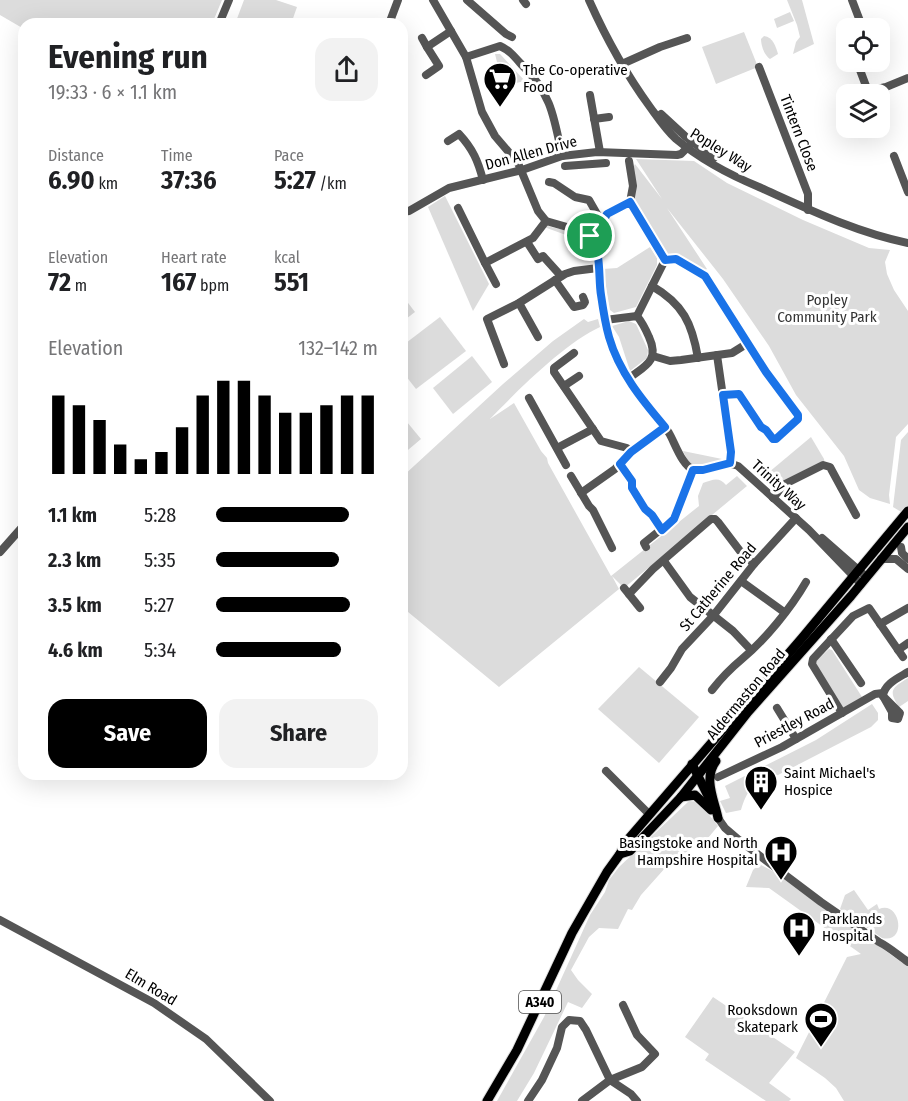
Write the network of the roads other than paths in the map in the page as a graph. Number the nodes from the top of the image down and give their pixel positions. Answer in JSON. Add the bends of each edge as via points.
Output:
{"nodes":[{"id":1,"x":229,"y":0,"type":"edge"},
{"id":2,"x":398,"y":0,"type":"edge"},
{"id":3,"x":433,"y":0,"type":"edge"},
{"id":4,"x":467,"y":0,"type":"edge"},
{"id":5,"x":589,"y":0,"type":"edge"},
{"id":6,"x":853,"y":0,"type":"edge"},
{"id":7,"x":222,"y":18,"type":"edge"},
{"id":8,"x":391,"y":18,"type":"edge"},
{"id":9,"x":859,"y":18,"type":"edge"},
{"id":10,"x":451,"y":31,"type":"junction"},
{"id":11,"x":422,"y":38,"type":"dead end"},
{"id":12,"x":687,"y":38,"type":"dead end"},
{"id":13,"x":500,"y":46,"type":"junction"},
{"id":14,"x":427,"y":47,"type":"junction"},
{"id":15,"x":466,"y":57,"type":"junction"},
{"id":16,"x":622,"y":64,"type":"junction"},
{"id":17,"x":759,"y":67,"type":"dead end"},
{"id":18,"x":426,"y":75,"type":"dead end"},
{"id":19,"x":908,"y":78,"type":"edge"},
{"id":20,"x":890,"y":85,"type":"edge"},
{"id":21,"x":590,"y":94,"type":"dead end"},
{"id":22,"x":609,"y":117,"type":"dead end"},
{"id":23,"x":594,"y":119,"type":"junction"},
{"id":24,"x":683,"y":139,"type":"junction"},
{"id":25,"x":448,"y":141,"type":"dead end"},
{"id":26,"x":691,"y":145,"type":"junction"},
{"id":27,"x":600,"y":152,"type":"junction"},
{"id":28,"x":579,"y":153,"type":"junction"},
{"id":29,"x":667,"y":155,"type":"junction"},
{"id":30,"x":562,"y":156,"type":"junction"},
{"id":31,"x":894,"y":156,"type":"dead end"},
{"id":32,"x":629,"y":161,"type":"dead end"},
{"id":33,"x":606,"y":163,"type":"dead end"},
{"id":34,"x":580,"y":164,"type":"junction"},
{"id":35,"x":565,"y":166,"type":"dead end"},
{"id":36,"x":522,"y":170,"type":"junction"},
{"id":37,"x":905,"y":177,"type":"edge"},
{"id":38,"x":483,"y":180,"type":"junction"},
{"id":39,"x":549,"y":182,"type":"dead end"},
{"id":40,"x":908,"y":192,"type":"edge"},
{"id":41,"x":630,"y":202,"type":"junction"},
{"id":42,"x":458,"y":208,"type":"dead end"},
{"id":43,"x":808,"y":210,"type":"junction"},
{"id":44,"x":409,"y":212,"type":"dead end"},
{"id":45,"x":604,"y":220,"type":"junction"},
{"id":46,"x":546,"y":221,"type":"junction"},
{"id":47,"x":590,"y":236,"type":"junction"},
{"id":48,"x":527,"y":242,"type":"junction"},
{"id":49,"x":908,"y":243,"type":"edge"},
{"id":50,"x":665,"y":260,"type":"junction"},
{"id":51,"x":485,"y":263,"type":"junction"},
{"id":52,"x":598,"y":268,"type":"junction"},
{"id":53,"x":558,"y":278,"type":"junction"},
{"id":54,"x":496,"y":284,"type":"dead end"},
{"id":55,"x":652,"y":286,"type":"junction"},
{"id":56,"x":583,"y":297,"type":"dead end"},
{"id":57,"x":519,"y":303,"type":"junction"},
{"id":58,"x":636,"y":316,"type":"junction"},
{"id":59,"x":605,"y":320,"type":"junction"},
{"id":60,"x":538,"y":337,"type":"dead end"},
{"id":61,"x":748,"y":343,"type":"junction"},
{"id":62,"x":574,"y":353,"type":"dead end"},
{"id":63,"x":717,"y":355,"type":"junction"},
{"id":64,"x":653,"y":356,"type":"junction"},
{"id":65,"x":698,"y":358,"type":"junction"},
{"id":66,"x":504,"y":364,"type":"dead end"},
{"id":67,"x":579,"y":376,"type":"dead end"},
{"id":68,"x":628,"y":379,"type":"junction"},
{"id":69,"x":564,"y":386,"type":"junction"},
{"id":70,"x":723,"y":395,"type":"junction"},
{"id":71,"x":529,"y":404,"type":"dead end"},
{"id":72,"x":665,"y":427,"type":"junction"},
{"id":73,"x":593,"y":429,"type":"junction"},
{"id":74,"x":557,"y":448,"type":"junction"},
{"id":75,"x":631,"y":452,"type":"junction"},
{"id":76,"x":730,"y":463,"type":"junction"},
{"id":77,"x":620,"y":464,"type":"junction"},
{"id":78,"x":566,"y":465,"type":"dead end"},
{"id":79,"x":693,"y":470,"type":"junction"},
{"id":80,"x":572,"y":476,"type":"dead end"},
{"id":81,"x":581,"y":493,"type":"junction"},
{"id":82,"x":773,"y":498,"type":"junction"},
{"id":83,"x":908,"y":511,"type":"edge"},
{"id":84,"x":856,"y":514,"type":"dead end"},
{"id":85,"x":796,"y":518,"type":"junction"},
{"id":86,"x":908,"y":529,"type":"edge"},
{"id":87,"x":662,"y":530,"type":"junction"},
{"id":88,"x":18,"y":534,"type":"edge"},
{"id":89,"x":887,"y":536,"type":"junction"},
{"id":90,"x":608,"y":546,"type":"dead end"},
{"id":91,"x":646,"y":547,"type":"dead end"},
{"id":92,"x":896,"y":548,"type":"junction"},
{"id":93,"x":0,"y":552,"type":"edge"},
{"id":94,"x":881,"y":559,"type":"junction"},
{"id":95,"x":908,"y":559,"type":"edge"},
{"id":96,"x":664,"y":561,"type":"junction"},
{"id":97,"x":754,"y":564,"type":"junction"},
{"id":98,"x":908,"y":567,"type":"edge"},
{"id":99,"x":855,"y":573,"type":"junction"},
{"id":100,"x":741,"y":581,"type":"junction"},
{"id":101,"x":864,"y":581,"type":"junction"},
{"id":102,"x":806,"y":582,"type":"dead end"},
{"id":103,"x":640,"y":608,"type":"dead end"},
{"id":104,"x":908,"y":608,"type":"edge"},
{"id":105,"x":784,"y":612,"type":"junction"},
{"id":106,"x":713,"y":616,"type":"junction"},
{"id":107,"x":880,"y":624,"type":"junction"},
{"id":108,"x":831,"y":639,"type":"junction"},
{"id":109,"x":908,"y":643,"type":"edge"},
{"id":110,"x":752,"y":650,"type":"junction"},
{"id":111,"x":908,"y":672,"type":"edge"},
{"id":112,"x":673,"y":682,"type":"dead end"},
{"id":113,"x":861,"y":683,"type":"dead end"},
{"id":114,"x":711,"y":690,"type":"dead end"},
{"id":115,"x":883,"y":694,"type":"junction"},
{"id":116,"x":777,"y":708,"type":"dead end"},
{"id":117,"x":894,"y":711,"type":"dead end"},
{"id":118,"x":842,"y":712,"type":"junction"},
{"id":119,"x":796,"y":739,"type":"junction"},
{"id":120,"x":692,"y":764,"type":"junction"},
{"id":121,"x":606,"y":771,"type":"dead end"},
{"id":122,"x":708,"y":777,"type":"junction"},
{"id":123,"x":666,"y":797,"type":"junction"},
{"id":124,"x":681,"y":797,"type":"junction"},
{"id":125,"x":648,"y":813,"type":"junction"},
{"id":126,"x":718,"y":818,"type":"junction"},
{"id":127,"x":658,"y":823,"type":"junction"},
{"id":128,"x":621,"y":854,"type":"junction"},
{"id":129,"x":0,"y":920,"type":"edge"},
{"id":130,"x":908,"y":962,"type":"edge"},
{"id":131,"x":623,"y":1005,"type":"dead end"},
{"id":132,"x":610,"y":1080,"type":"junction"},
{"id":133,"x":270,"y":1101,"type":"edge"},
{"id":134,"x":487,"y":1101,"type":"edge"},
{"id":135,"x":528,"y":1101,"type":"edge"},
{"id":136,"x":582,"y":1101,"type":"edge"},
{"id":137,"x":637,"y":1101,"type":"edge"}],
"edges":[{"from":1,"to":7,"type":"street"},
{"from":2,"to":8,"type":"street"},
{"from":3,"to":10,"type":"street"},
{"from":4,"to":13,"type":"street","via":[[509,35]]},
{"from":5,"to":16,"type":"street","name":"Popley Way"},
{"from":6,"to":9,"type":"street"},
{"from":10,"to":14,"type":"street"},
{"from":10,"to":15,"type":"street"},
{"from":11,"to":14,"type":"street"},
{"from":12,"to":16,"type":"street"},
{"from":13,"to":15,"type":"street"},
{"from":13,"to":30,"type":"street","via":[[545,92]]},
{"from":14,"to":18,"type":"street","via":[[441,69]]},
{"from":15,"to":36,"type":"street","via":[[482,112]]},
{"from":16,"to":24,"type":"street","name":"Popley Way"},
{"from":17,"to":43,"type":"street","name":"Tintern Close","via":[[808,194]]},
{"from":19,"to":20,"type":"street"},
{"from":21,"to":23,"type":"street","via":[[589,107]]},
{"from":22,"to":23,"type":"street"},
{"from":23,"to":27,"type":"street"},
{"from":24,"to":26,"type":"street","name":"Popley Way"},
{"from":24,"to":29,"type":"street"},
{"from":25,"to":38,"type":"street","via":[[459,134],[466,141],[478,161]]},
{"from":26,"to":29,"type":"street","name":"Don Allen Drive","via":[[681,154]]},
{"from":26,"to":43,"type":"street","name":"Popley Way","via":[[757,186]]},
{"from":27,"to":28,"type":"street","name":"Don Allen Drive"},
{"from":27,"to":29,"type":"street","name":"Don Allen Drive"},
{"from":28,"to":30,"type":"street","name":"Don Allen Drive"},
{"from":28,"to":34,"type":"street"},
{"from":30,"to":36,"type":"street","name":"Don Allen Drive"},
{"from":31,"to":37,"type":"street"},
{"from":32,"to":41,"type":"street","via":[[633,186]]},
{"from":33,"to":34,"type":"street"},
{"from":34,"to":35,"type":"street"},
{"from":36,"to":38,"type":"street","name":"Don Allen Drive"},
{"from":36,"to":46,"type":"street"},
{"from":37,"to":40,"type":"street"},
{"from":38,"to":44,"type":"street","name":"Don Allen Drive","via":[[449,188]]},
{"from":39,"to":45,"type":"street","via":[[575,197],[589,200]]},
{"from":41,"to":45,"type":"street","via":[[607,214]]},
{"from":41,"to":50,"type":"street"},
{"from":42,"to":51,"type":"street"},
{"from":43,"to":49,"type":"street","name":"Popley Way"},
{"from":45,"to":47,"type":"street"},
{"from":46,"to":47,"type":"street"},
{"from":46,"to":48,"type":"street"},
{"from":47,"to":52,"type":"street","via":[[596,246]]},
{"from":48,"to":51,"type":"street"},
{"from":48,"to":53,"type":"street"},
{"from":50,"to":55,"type":"street"},
{"from":50,"to":61,"type":"street","via":[[676,259],[705,276]]},
{"from":51,"to":54,"type":"street"},
{"from":52,"to":53,"type":"street"},
{"from":52,"to":59,"type":"street"},
{"from":53,"to":56,"type":"street","via":[[574,307],[583,305]]},
{"from":53,"to":57,"type":"street"},
{"from":55,"to":58,"type":"street"},
{"from":55,"to":65,"type":"street","via":[[668,295],[688,319]]},
{"from":57,"to":60,"type":"street"},
{"from":57,"to":66,"type":"street","via":[[487,319]]},
{"from":58,"to":59,"type":"street"},
{"from":58,"to":64,"type":"street","via":[[652,345]]},
{"from":59,"to":68,"type":"street","via":[[612,349]]},
{"from":61,"to":63,"type":"street","via":[[732,353]]},
{"from":61,"to":70,"type":"street","via":[[798,419],[773,439],[739,394]]},
{"from":62,"to":69,"type":"street","via":[[554,368]]},
{"from":63,"to":65,"type":"street"},
{"from":63,"to":70,"type":"street"},
{"from":64,"to":65,"type":"street","via":[[670,361]]},
{"from":64,"to":68,"type":"street"},
{"from":67,"to":69,"type":"street"},
{"from":68,"to":72,"type":"street"},
{"from":69,"to":73,"type":"street"},
{"from":70,"to":76,"type":"street"},
{"from":71,"to":74,"type":"street"},
{"from":72,"to":75,"type":"street"},
{"from":72,"to":79,"type":"street"},
{"from":73,"to":74,"type":"street"},
{"from":73,"to":75,"type":"street","via":[[602,441]]},
{"from":74,"to":78,"type":"street"},
{"from":75,"to":77,"type":"street"},
{"from":76,"to":79,"type":"street","name":"Trinity Way"},
{"from":76,"to":82,"type":"street","name":"Trinity Way"},
{"from":77,"to":81,"type":"street"},
{"from":77,"to":87,"type":"street","via":[[645,509]]},
{"from":79,"to":87,"type":"street","via":[[674,519]]},
{"from":80,"to":81,"type":"street"},
{"from":81,"to":90,"type":"street"},
{"from":82,"to":84,"type":"street","via":[[785,484],[827,465],[846,503]]},
{"from":82,"to":85,"type":"street","name":"Trinity Way"},
{"from":83,"to":89,"type":"main road","name":"Aldermaston Road","number":"A340"},
{"from":85,"to":97,"type":"street","name":"St Catherine Road"},
{"from":85,"to":99,"type":"street","name":"Trinity Way","via":[[822,538]]},
{"from":86,"to":92,"type":"main road","name":"Aldermaston Road","number":"A340"},
{"from":87,"to":91,"type":"street","via":[[644,543]]},
{"from":88,"to":93,"type":"street"},
{"from":89,"to":92,"type":"main road"},
{"from":89,"to":99,"type":"main road","name":"Aldermaston Road","number":"A340"},
{"from":92,"to":94,"type":"main road","name":"Aldermaston Road","number":"A340"},
{"from":92,"to":95,"type":"street"},
{"from":92,"to":98,"type":"street"},
{"from":92,"to":99,"type":"main road","name":"Aldermaston Road","number":"A340","via":[[880,550]]},
{"from":94,"to":98,"type":"street","via":[[896,559]]},
{"from":94,"to":101,"type":"main road","name":"Aldermaston Road","number":"A340"},
{"from":96,"to":97,"type":"street","via":[[714,519]]},
{"from":96,"to":103,"type":"street","via":[[626,591]]},
{"from":96,"to":106,"type":"street","via":[[690,597]]},
{"from":97,"to":100,"type":"street","name":"St Catherine Road"},
{"from":99,"to":101,"type":"street","name":"Trinity Way"},
{"from":99,"to":120,"type":"main road","name":"Aldermaston Road","number":"A340"},
{"from":100,"to":105,"type":"street"},
{"from":100,"to":106,"type":"street","name":"St Catherine Road"},
{"from":101,"to":122,"type":"main road","name":"Aldermaston Road","number":"A340","via":[[748,712]]},
{"from":102,"to":105,"type":"street"},
{"from":104,"to":107,"type":"street"},
{"from":105,"to":110,"type":"street"},
{"from":106,"to":110,"type":"street"},
{"from":106,"to":112,"type":"street","name":"St Catherine Road","via":[[682,649],[662,679]]},
{"from":107,"to":108,"type":"street","via":[[869,608],[853,616]]},
{"from":107,"to":109,"type":"street","via":[[900,654]]},
{"from":108,"to":113,"type":"street"},
{"from":108,"to":118,"type":"street","via":[[812,664]]},
{"from":110,"to":114,"type":"street"},
{"from":111,"to":115,"type":"street","name":"Priestley Road","via":[[888,685]]},
{"from":115,"to":117,"type":"street"},
{"from":115,"to":118,"type":"street","name":"Priestley Road","via":[[875,694]]},
{"from":116,"to":119,"type":"street"},
{"from":118,"to":119,"type":"street","name":"Priestley Road"},
{"from":119,"to":122,"type":"street","name":"Priestley Road"},
{"from":120,"to":122,"type":"main road"},
{"from":120,"to":123,"type":"main road","name":"Aldermaston Road","number":"A340"},
{"from":121,"to":125,"type":"street"},
{"from":122,"to":123,"type":"main road","number":"A340","via":[[693,774]]},
{"from":122,"to":124,"type":"main road","name":"Aldermaston Road","number":"A340"},
{"from":122,"to":126,"type":"main road"},
{"from":123,"to":125,"type":"main road","name":"Aldermaston Road","number":"A340"},
{"from":124,"to":126,"type":"main road","via":[[699,797]]},
{"from":124,"to":127,"type":"main road","name":"Aldermaston Road","number":"A340"},
{"from":125,"to":127,"type":"main road"},
{"from":125,"to":128,"type":"main road","name":"Aldermaston Road","number":"A340"},
{"from":126,"to":130,"type":"street","via":[[739,840],[820,902]]},
{"from":127,"to":128,"type":"main road","name":"Aldermaston Road","number":"A340","via":[[630,851]]},
{"from":128,"to":134,"type":"main road","name":"Aldermaston Road","number":"A340","via":[[572,933],[517,1050]]},
{"from":129,"to":133,"type":"street","name":"Elm Road","via":[[154,1003],[206,1039]]},
{"from":131,"to":132,"type":"street","via":[[637,1035],[655,1053],[642,1067]]},
{"from":132,"to":135,"type":"street","via":[[580,1021],[569,1020],[562,1027],[542,1080]]},
{"from":132,"to":136,"type":"street"},
{"from":132,"to":137,"type":"street"}]}
